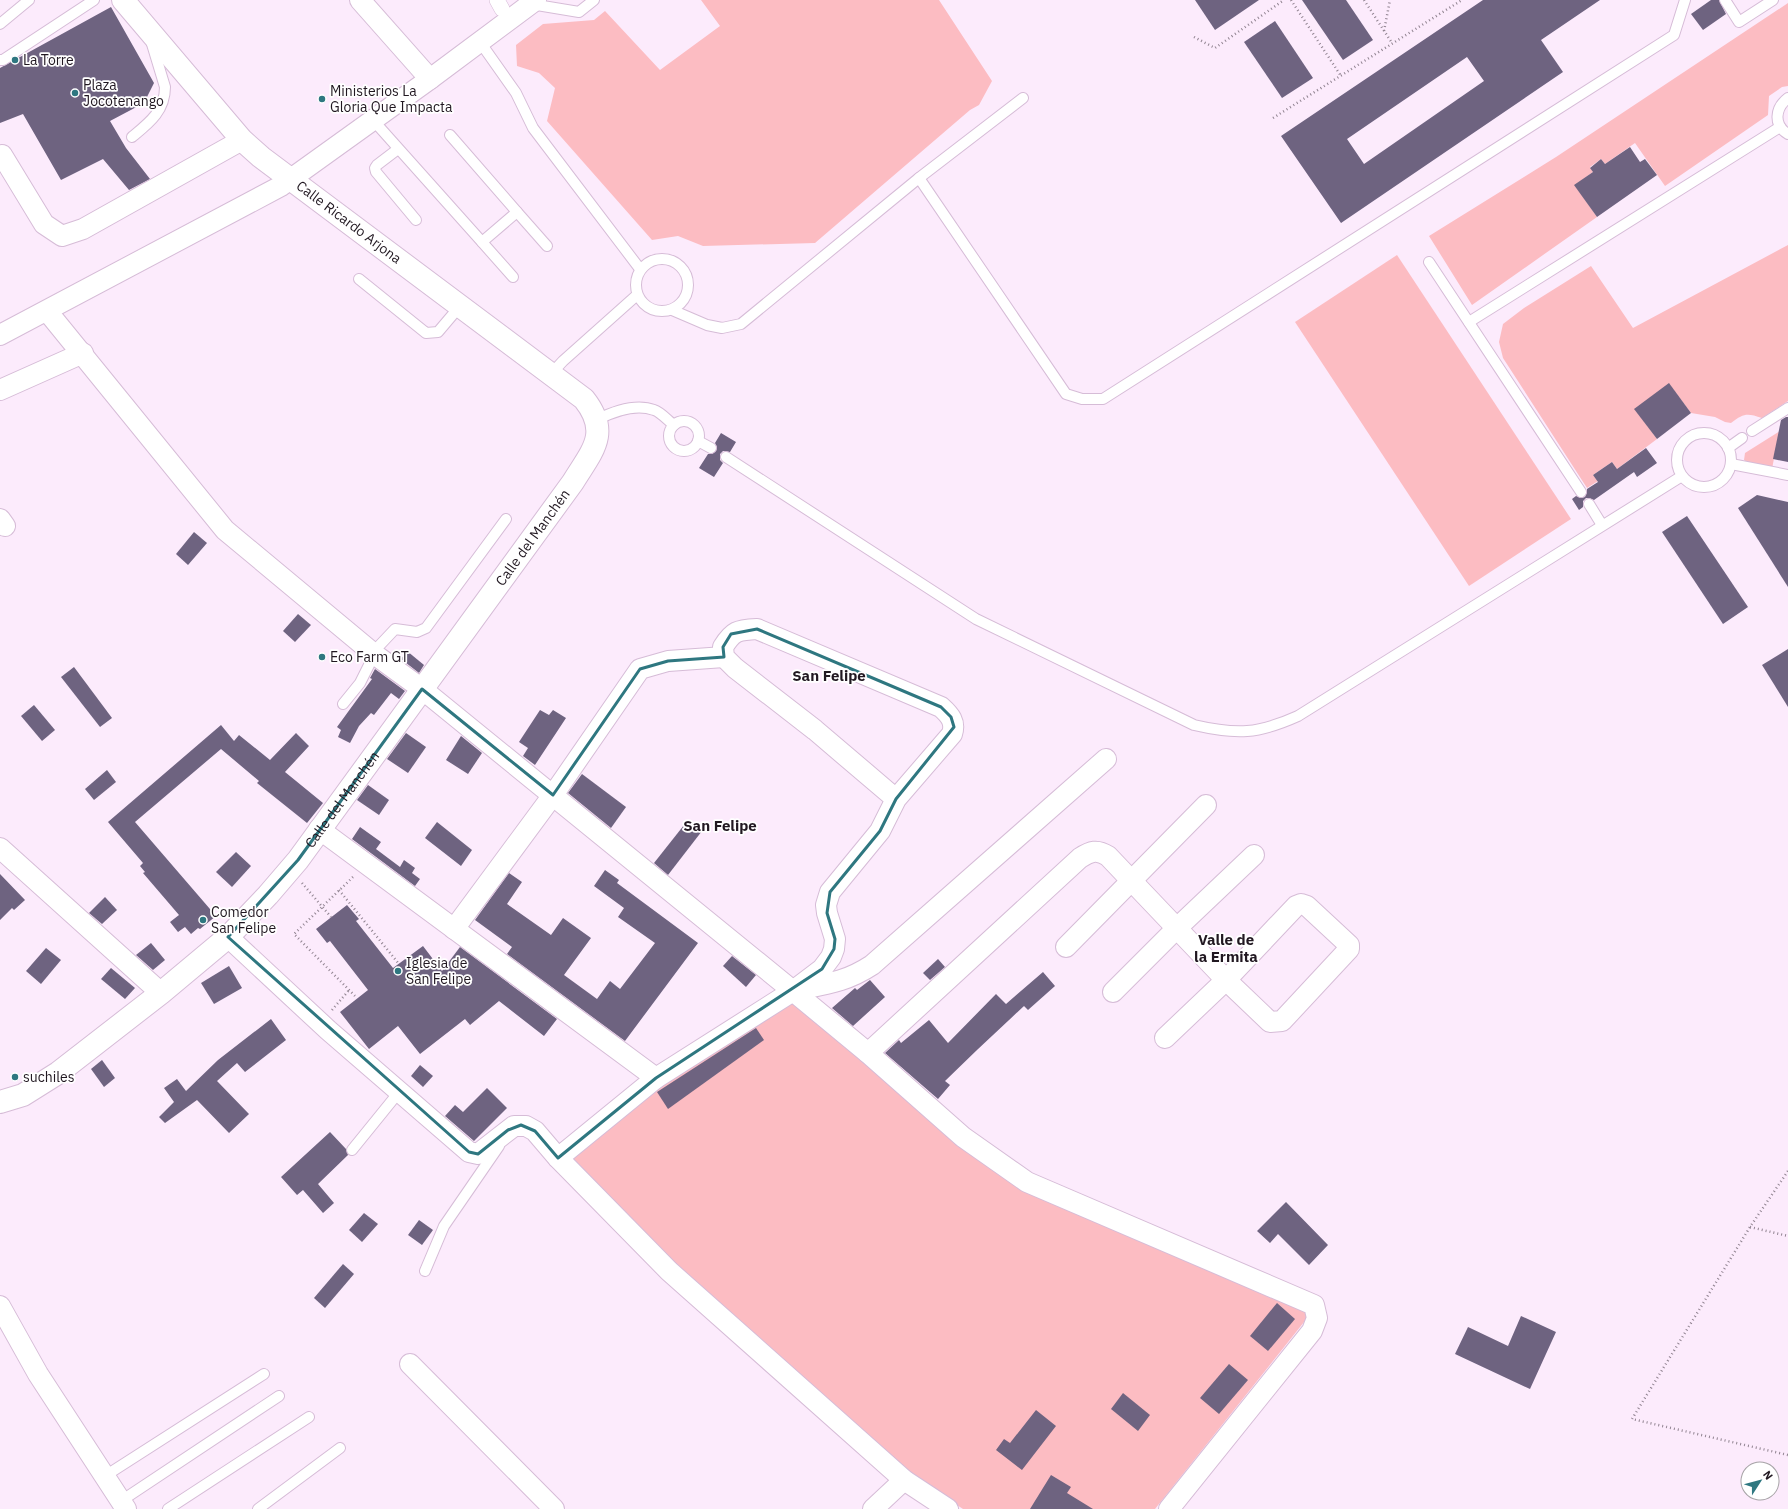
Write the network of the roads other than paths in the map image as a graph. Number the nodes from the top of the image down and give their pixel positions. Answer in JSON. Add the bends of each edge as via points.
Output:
{"nodes":[{"id":1,"x":28,"y":0,"type":"edge"},
{"id":2,"x":94,"y":0,"type":"edge"},
{"id":3,"x":123,"y":0,"type":"edge"},
{"id":4,"x":360,"y":0,"type":"edge"},
{"id":5,"x":594,"y":0,"type":"edge"},
{"id":6,"x":1685,"y":0,"type":"edge"},
{"id":7,"x":1725,"y":0,"type":"edge"},
{"id":8,"x":1772,"y":0,"type":"edge"},
{"id":9,"x":533,"y":2,"type":"edge"},
{"id":10,"x":0,"y":24,"type":"edge"},
{"id":11,"x":147,"y":28,"type":"junction"},
{"id":12,"x":480,"y":42,"type":"junction"},
{"id":13,"x":0,"y":60,"type":"edge"},
{"id":14,"x":430,"y":79,"type":"junction"},
{"id":15,"x":1023,"y":98,"type":"dead end"},
{"id":16,"x":1788,"y":98,"type":"edge"},
{"id":17,"x":373,"y":120,"type":"junction"},
{"id":18,"x":1784,"y":131,"type":"edge"},
{"id":19,"x":450,"y":135,"type":"dead end"},
{"id":20,"x":132,"y":137,"type":"dead end"},
{"id":21,"x":242,"y":140,"type":"junction"},
{"id":22,"x":398,"y":149,"type":"junction"},
{"id":23,"x":2,"y":155,"type":"dead end"},
{"id":24,"x":292,"y":178,"type":"junction"},
{"id":25,"x":919,"y":178,"type":"junction"},
{"id":26,"x":517,"y":212,"type":"junction"},
{"id":27,"x":416,"y":220,"type":"dead end"},
{"id":28,"x":482,"y":242,"type":"junction"},
{"id":29,"x":547,"y":246,"type":"dead end"},
{"id":30,"x":1429,"y":262,"type":"dead end"},
{"id":31,"x":640,"y":269,"type":"junction"},
{"id":32,"x":513,"y":277,"type":"dead end"},
{"id":33,"x":359,"y":279,"type":"dead end"},
{"id":34,"x":637,"y":295,"type":"junction"},
{"id":35,"x":460,"y":306,"type":"junction"},
{"id":36,"x":672,"y":310,"type":"junction"},
{"id":37,"x":47,"y":311,"type":"junction"},
{"id":38,"x":1469,"y":322,"type":"junction"},
{"id":39,"x":0,"y":336,"type":"edge"},
{"id":40,"x":83,"y":353,"type":"junction"},
{"id":41,"x":551,"y":374,"type":"junction"},
{"id":42,"x":0,"y":390,"type":"edge"},
{"id":43,"x":1788,"y":408,"type":"edge"},
{"id":44,"x":596,"y":420,"type":"junction"},
{"id":45,"x":674,"y":425,"type":"junction"},
{"id":46,"x":1752,"y":431,"type":"dead end"},
{"id":47,"x":1742,"y":438,"type":"dead end"},
{"id":48,"x":698,"y":441,"type":"junction"},
{"id":49,"x":711,"y":448,"type":"dead end"},
{"id":50,"x":1728,"y":448,"type":"junction"},
{"id":51,"x":726,"y":457,"type":"dead end"},
{"id":52,"x":1731,"y":464,"type":"junction"},
{"id":53,"x":1788,"y":475,"type":"edge"},
{"id":54,"x":1682,"y":476,"type":"junction"},
{"id":55,"x":1581,"y":492,"type":"dead end"},
{"id":56,"x":1588,"y":504,"type":"dead end"},
{"id":57,"x":506,"y":519,"type":"dead end"},
{"id":58,"x":1602,"y":525,"type":"junction"},
{"id":59,"x":374,"y":654,"type":"junction"},
{"id":60,"x":724,"y":657,"type":"junction"},
{"id":61,"x":422,"y":689,"type":"junction"},
{"id":62,"x":343,"y":704,"type":"dead end"},
{"id":63,"x":1106,"y":759,"type":"dead end"},
{"id":64,"x":552,"y":795,"type":"junction"},
{"id":65,"x":896,"y":799,"type":"junction"},
{"id":66,"x":1206,"y":805,"type":"dead end"},
{"id":67,"x":320,"y":829,"type":"junction"},
{"id":68,"x":0,"y":848,"type":"edge"},
{"id":69,"x":1254,"y":855,"type":"dead end"},
{"id":70,"x":1131,"y":880,"type":"junction"},
{"id":71,"x":1177,"y":928,"type":"junction"},
{"id":72,"x":454,"y":929,"type":"junction"},
{"id":73,"x":228,"y":937,"type":"junction"},
{"id":74,"x":1066,"y":947,"type":"dead end"},
{"id":75,"x":1226,"y":980,"type":"junction"},
{"id":76,"x":793,"y":991,"type":"junction"},
{"id":77,"x":1113,"y":992,"type":"dead end"},
{"id":78,"x":161,"y":993,"type":"junction"},
{"id":79,"x":1165,"y":1038,"type":"dead end"},
{"id":80,"x":868,"y":1053,"type":"junction"},
{"id":81,"x":656,"y":1078,"type":"junction"},
{"id":82,"x":399,"y":1092,"type":"junction"},
{"id":83,"x":0,"y":1102,"type":"edge"},
{"id":84,"x":508,"y":1130,"type":"junction"},
{"id":85,"x":352,"y":1150,"type":"dead end"},
{"id":86,"x":558,"y":1158,"type":"junction"},
{"id":87,"x":425,"y":1271,"type":"dead end"},
{"id":88,"x":0,"y":1306,"type":"edge"},
{"id":89,"x":410,"y":1364,"type":"dead end"},
{"id":90,"x":264,"y":1374,"type":"dead end"},
{"id":91,"x":279,"y":1396,"type":"dead end"},
{"id":92,"x":309,"y":1417,"type":"dead end"},
{"id":93,"x":340,"y":1448,"type":"dead end"},
{"id":94,"x":105,"y":1476,"type":"junction"},
{"id":95,"x":904,"y":1480,"type":"junction"},
{"id":96,"x":123,"y":1505,"type":"edge"},
{"id":97,"x":168,"y":1509,"type":"edge"},
{"id":98,"x":258,"y":1509,"type":"edge"},
{"id":99,"x":554,"y":1509,"type":"edge"},
{"id":100,"x":873,"y":1509,"type":"edge"},
{"id":101,"x":948,"y":1509,"type":"edge"},
{"id":102,"x":1169,"y":1509,"type":"edge"}],
"edges":[{"from":1,"to":10,"type":"lane"},
{"from":2,"to":13,"type":"lane"},
{"from":3,"to":11,"type":"street","name":"Calle Ricardo Arjona"},
{"from":4,"to":14,"type":"street"},
{"from":5,"to":9,"type":"lane","via":[[580,12]]},
{"from":6,"to":25,"type":"lane","via":[[1674,35],[1103,399],[1082,399],[1066,394]]},
{"from":7,"to":8,"type":"lane","via":[[1739,22]]},
{"from":9,"to":12,"type":"street"},
{"from":11,"to":20,"type":"lane","via":[[166,87],[159,111]]},
{"from":11,"to":21,"type":"street","name":"Calle Ricardo Arjona"},
{"from":12,"to":14,"type":"street"},
{"from":12,"to":31,"type":"lane","via":[[516,93],[533,128]]},
{"from":14,"to":17,"type":"street"},
{"from":15,"to":25,"type":"lane"},
{"from":16,"to":18,"type":"lane","via":[[1781,104],[1777,113]]},
{"from":17,"to":22,"type":"lane"},
{"from":17,"to":24,"type":"street"},
{"from":18,"to":38,"type":"lane"},
{"from":19,"to":26,"type":"lane"},
{"from":21,"to":23,"type":"street","via":[[83,229],[62,236],[44,224]]},
{"from":21,"to":24,"type":"street","name":"Calle Ricardo Arjona","via":[[261,157]]},
{"from":22,"to":27,"type":"lane","via":[[377,165],[376,172]]},
{"from":22,"to":28,"type":"lane"},
{"from":24,"to":35,"type":"street","name":"Calle Ricardo Arjona"},
{"from":24,"to":37,"type":"street"},
{"from":25,"to":36,"type":"lane","via":[[741,324],[722,328],[707,325]]},
{"from":26,"to":28,"type":"lane"},
{"from":26,"to":29,"type":"lane"},
{"from":28,"to":32,"type":"lane"},
{"from":30,"to":38,"type":"lane"},
{"from":31,"to":34,"type":"lane","via":[[635,281]]},
{"from":31,"to":36,"type":"lane","via":[[651,260],[665,259],[678,264],[686,275],[688,289],[683,301]]},
{"from":33,"to":35,"type":"lane","via":[[426,333],[438,332]]},
{"from":34,"to":36,"type":"lane","via":[[645,306],[658,312]]},
{"from":34,"to":41,"type":"lane"},
{"from":35,"to":41,"type":"street","name":"Calle Ricardo Arjona"},
{"from":37,"to":39,"type":"street"},
{"from":37,"to":40,"type":"street"},
{"from":38,"to":55,"type":"lane"},
{"from":40,"to":42,"type":"street"},
{"from":40,"to":59,"type":"street","via":[[224,530]]},
{"from":41,"to":44,"type":"street","name":"Calle Ricardo Arjona","via":[[584,399]]},
{"from":43,"to":46,"type":"lane"},
{"from":44,"to":45,"type":"lane","via":[[620,410],[643,409],[654,410]]},
{"from":44,"to":61,"type":"street","name":"Calle del Manchén","via":[[596,443],[573,482]]},
{"from":45,"to":48,"type":"lane","via":[[685,420],[693,423],[698,430]]},
{"from":45,"to":48,"type":"lane","via":[[670,429],[669,437],[672,445],[679,450],[688,451]]},
{"from":47,"to":50,"type":"lane"},
{"from":48,"to":49,"type":"lane"},
{"from":50,"to":52,"type":"lane"},
{"from":50,"to":54,"type":"lane","via":[[1718,437],[1708,434],[1698,434],[1689,438],[1678,456]]},
{"from":51,"to":58,"type":"lane","via":[[976,619],[1194,725],[1221,732],[1247,732],[1274,727],[1298,716]]},
{"from":52,"to":53,"type":"lane"},
{"from":52,"to":54,"type":"lane","via":[[1728,474],[1721,482],[1711,487],[1700,487]]},
{"from":54,"to":58,"type":"lane"},
{"from":56,"to":58,"type":"lane"},
{"from":57,"to":59,"type":"lane","via":[[426,628],[417,632],[395,628]]},
{"from":59,"to":61,"type":"street"},
{"from":59,"to":62,"type":"lane","via":[[360,683]]},
{"from":60,"to":64,"type":"street","via":[[668,661],[640,669]]},
{"from":60,"to":65,"type":"street"},
{"from":60,"to":65,"type":"street","via":[[723,647],[731,634],[757,629],[941,707],[951,717],[954,728],[952,734]]},
{"from":61,"to":64,"type":"street"},
{"from":61,"to":67,"type":"street","name":"Calle del Manchén"},
{"from":63,"to":76,"type":"street","via":[[872,965],[846,980]]},
{"from":64,"to":72,"type":"street"},
{"from":64,"to":76,"type":"street"},
{"from":65,"to":76,"type":"street","via":[[880,831],[830,892],[826,905],[835,939],[831,956],[822,969]]},
{"from":66,"to":70,"type":"street"},
{"from":67,"to":72,"type":"street"},
{"from":67,"to":73,"type":"street","name":"Calle del Manchén","via":[[290,869]]},
{"from":68,"to":78,"type":"street"},
{"from":69,"to":71,"type":"street"},
{"from":70,"to":71,"type":"street"},
{"from":70,"to":74,"type":"street"},
{"from":70,"to":80,"type":"street","via":[[1100,851],[1090,852],[1080,858]]},
{"from":71,"to":75,"type":"street"},
{"from":71,"to":77,"type":"street"},
{"from":72,"to":81,"type":"street"},
{"from":73,"to":78,"type":"street","name":"Calle del Manchén"},
{"from":73,"to":82,"type":"street"},
{"from":75,"to":75,"type":"street","via":[[1296,906],[1301,904],[1307,906],[1349,945],[1349,949],[1282,1022],[1270,1022]]},
{"from":75,"to":79,"type":"street"},
{"from":76,"to":80,"type":"street"},
{"from":76,"to":81,"type":"street"},
{"from":78,"to":83,"type":"street","name":"Calle del Manchén","via":[[58,1073],[23,1095]]},
{"from":80,"to":102,"type":"street","via":[[963,1137],[1028,1182],[1314,1305],[1317,1318],[1312,1331]]},
{"from":81,"to":86,"type":"street"},
{"from":82,"to":84,"type":"street","via":[[474,1154],[483,1152]]},
{"from":82,"to":85,"type":"lane"},
{"from":84,"to":86,"type":"street","via":[[521,1125],[531,1128]]},
{"from":84,"to":87,"type":"lane","via":[[502,1144],[444,1226]]},
{"from":86,"to":95,"type":"street","via":[[669,1271]]},
{"from":88,"to":94,"type":"street","via":[[38,1374]]},
{"from":89,"to":99,"type":"street"},
{"from":90,"to":94,"type":"lane"},
{"from":91,"to":96,"type":"lane"},
{"from":92,"to":97,"type":"lane"},
{"from":93,"to":98,"type":"lane"},
{"from":94,"to":96,"type":"street"},
{"from":95,"to":100,"type":"street"},
{"from":95,"to":101,"type":"street"}]}
